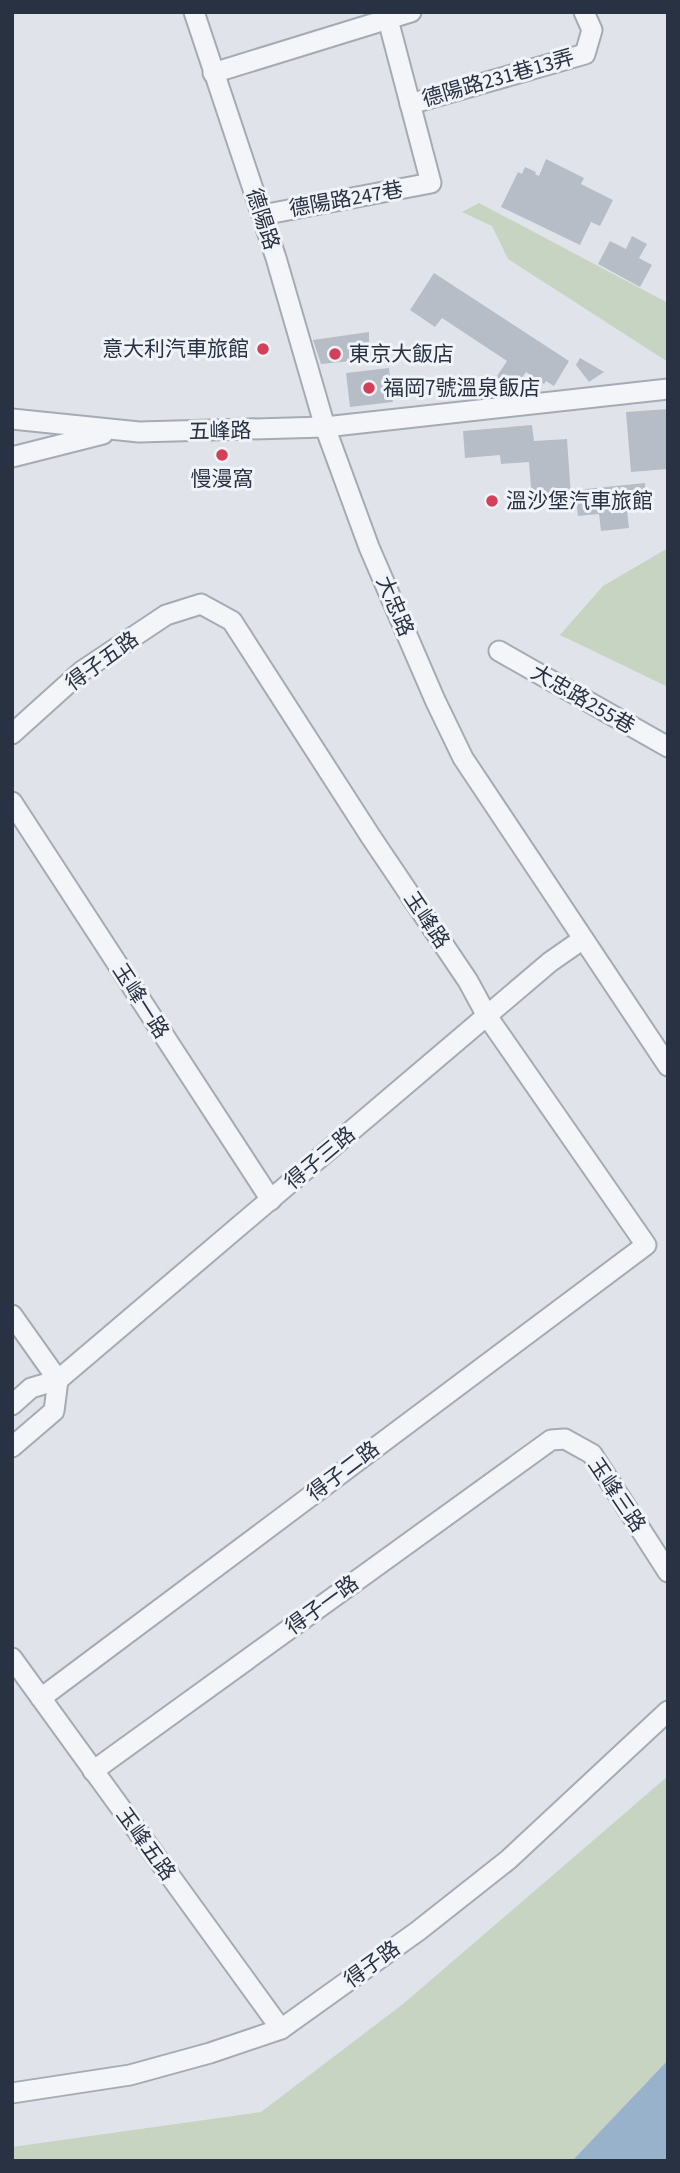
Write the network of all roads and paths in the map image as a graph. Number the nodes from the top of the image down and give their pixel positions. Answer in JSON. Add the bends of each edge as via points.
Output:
{"nodes":[{"id":1,"x":194,"y":12,"type":"edge"},
{"id":2,"x":411,"y":12,"type":"edge"},
{"id":3,"x":584,"y":12,"type":"edge"},
{"id":4,"x":386,"y":15,"type":"edge"},
{"id":5,"x":214,"y":73,"type":"junction"},
{"id":6,"x":410,"y":104,"type":"junction"},
{"id":7,"x":431,"y":183,"type":"joint"},
{"id":8,"x":262,"y":215,"type":"junction"},
{"id":9,"x":668,"y":389,"type":"edge"},
{"id":10,"x":12,"y":419,"type":"edge"},
{"id":11,"x":325,"y":427,"type":"junction"},
{"id":12,"x":114,"y":431,"type":"junction"},
{"id":13,"x":12,"y":457,"type":"edge"},
{"id":14,"x":201,"y":604,"type":"joint"},
{"id":15,"x":499,"y":650,"type":"dead end"},
{"id":16,"x":12,"y":734,"type":"edge"},
{"id":17,"x":668,"y":747,"type":"edge"},
{"id":18,"x":12,"y":802,"type":"edge"},
{"id":19,"x":583,"y":939,"type":"junction"},
{"id":20,"x":487,"y":1016,"type":"junction"},
{"id":21,"x":668,"y":1066,"type":"edge"},
{"id":22,"x":271,"y":1200,"type":"junction"},
{"id":23,"x":646,"y":1245,"type":"joint"},
{"id":24,"x":12,"y":1315,"type":"edge"},
{"id":25,"x":58,"y":1380,"type":"junction"},
{"id":26,"x":12,"y":1405,"type":"edge"},
{"id":27,"x":551,"y":1440,"type":"joint"},
{"id":28,"x":12,"y":1447,"type":"edge"},
{"id":29,"x":668,"y":1572,"type":"edge"},
{"id":30,"x":12,"y":1658,"type":"edge"},
{"id":31,"x":41,"y":1698,"type":"junction"},
{"id":32,"x":668,"y":1711,"type":"edge"},
{"id":33,"x":93,"y":1771,"type":"junction"},
{"id":34,"x":281,"y":2029,"type":"junction"},
{"id":35,"x":14,"y":2090,"type":"edge"}],
"edges":[{"from":1,"to":5,"type":"street","name":"德陽路"},
{"from":2,"to":4,"type":"street"},
{"from":3,"to":6,"type":"street","name":"德陽路231巷13弄","via":[[592,30],[585,54]]},
{"from":4,"to":5,"type":"street"},
{"from":4,"to":6,"type":"street","name":"德陽路231巷13弄"},
{"from":5,"to":8,"type":"street","name":"德陽路"},
{"from":6,"to":7,"type":"street","name":"德陽路231巷13弄"},
{"from":7,"to":8,"type":"street","name":"德陽路247巷"},
{"from":8,"to":11,"type":"street","name":"德陽路"},
{"from":9,"to":11,"type":"street"},
{"from":10,"to":12,"type":"street","name":"五峰路"},
{"from":11,"to":12,"type":"street","name":"五峰路"},
{"from":11,"to":19,"type":"street","name":"大忠路","via":[[369,547],[463,758]]},
{"from":12,"to":13,"type":"street","name":"五峰路"},
{"from":14,"to":16,"type":"street","name":"得子五路","via":[[166,615],[82,671]]},
{"from":14,"to":20,"type":"street","name":"玉峰路","via":[[232,621]]},
{"from":15,"to":17,"type":"street","name":"大忠路255巷"},
{"from":18,"to":22,"type":"street","name":"玉峰一路"},
{"from":19,"to":20,"type":"street","name":"得子三路"},
{"from":19,"to":21,"type":"street","name":"大忠路"},
{"from":20,"to":22,"type":"street","name":"得子三路"},
{"from":20,"to":23,"type":"street","name":"玉峰路"},
{"from":22,"to":25,"type":"street","name":"得子三路"},
{"from":23,"to":31,"type":"street","name":"得子二路"},
{"from":24,"to":25,"type":"street"},
{"from":25,"to":26,"type":"street","name":"得子三路","via":[[31,1388]]},
{"from":25,"to":28,"type":"street","via":[[54,1411]]},
{"from":27,"to":29,"type":"street","name":"玉峰三路","via":[[565,1439],[592,1454]]},
{"from":27,"to":33,"type":"street","name":"得子一路"},
{"from":30,"to":31,"type":"street","name":"玉峰五路"},
{"from":31,"to":33,"type":"street","name":"玉峰五路"},
{"from":32,"to":34,"type":"street","name":"得子路","via":[[508,1860]]},
{"from":33,"to":34,"type":"street","name":"玉峰五路"},
{"from":34,"to":35,"type":"street","name":"得子路","via":[[130,2075]]}]}
